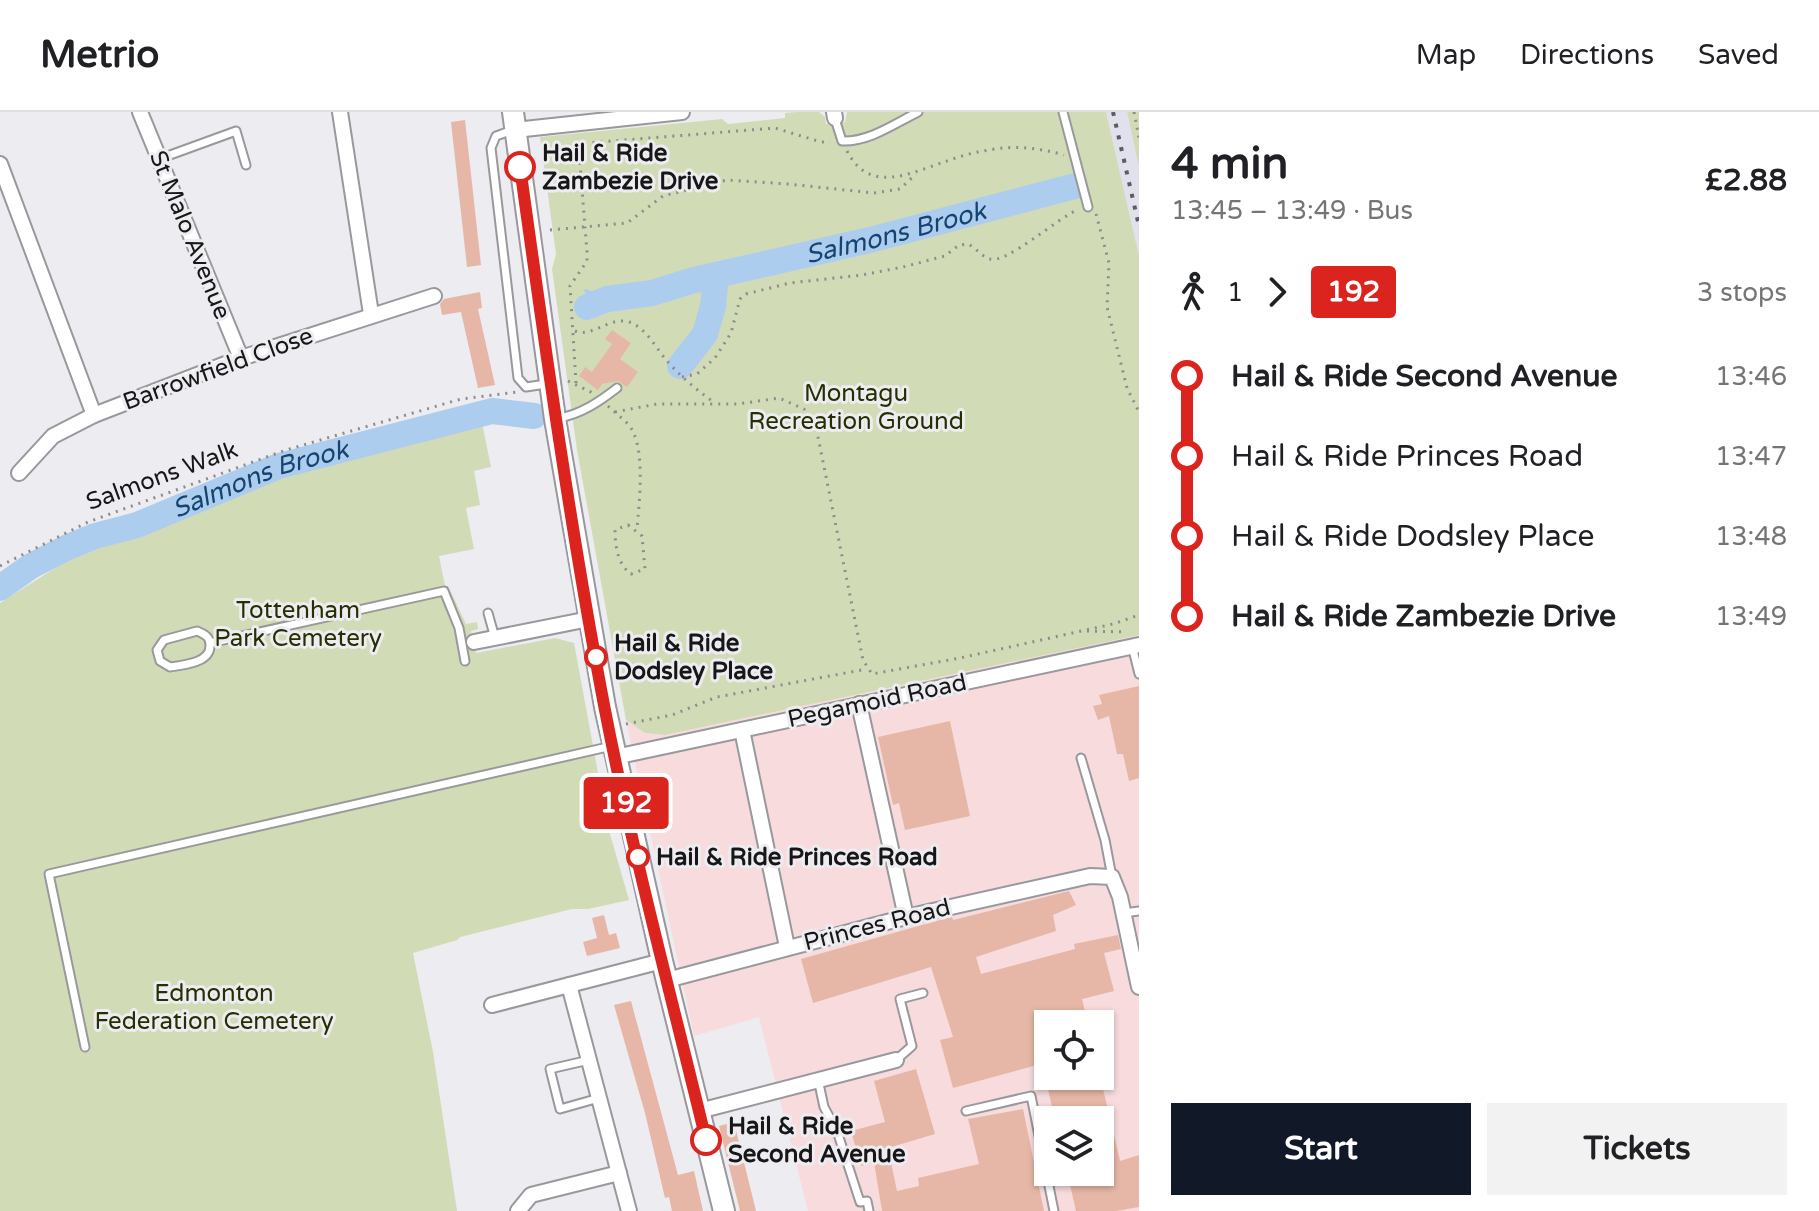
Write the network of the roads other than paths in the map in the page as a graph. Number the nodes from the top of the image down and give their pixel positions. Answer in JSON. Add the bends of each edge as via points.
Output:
{"nodes":[{"id":1,"x":140,"y":112,"type":"edge"},
{"id":2,"x":340,"y":112,"type":"edge"},
{"id":3,"x":682,"y":112,"type":"edge"},
{"id":4,"x":918,"y":112,"type":"edge"},
{"id":5,"x":1063,"y":112,"type":"edge"},
{"id":6,"x":835,"y":115,"type":"edge"},
{"id":7,"x":514,"y":121,"type":"edge"},
{"id":8,"x":159,"y":159,"type":"junction"},
{"id":9,"x":0,"y":164,"type":"edge"},
{"id":10,"x":246,"y":165,"type":"dead end"},
{"id":11,"x":1084,"y":208,"type":"road end"},
{"id":12,"x":434,"y":296,"type":"dead end"},
{"id":13,"x":371,"y":314,"type":"junction"},
{"id":14,"x":241,"y":358,"type":"junction"},
{"id":15,"x":557,"y":382,"type":"junction"},
{"id":16,"x":617,"y":388,"type":"dead end"},
{"id":17,"x":94,"y":415,"type":"junction"},
{"id":18,"x":555,"y":419,"type":"junction"},
{"id":19,"x":19,"y":473,"type":"dead end"},
{"id":20,"x":488,"y":613,"type":"dead end"},
{"id":21,"x":589,"y":619,"type":"junction"},
{"id":22,"x":495,"y":638,"type":"junction"},
{"id":23,"x":210,"y":643,"type":"junction"},
{"id":24,"x":468,"y":643,"type":"junction"},
{"id":25,"x":1136,"y":646,"type":"edge"},
{"id":26,"x":465,"y":661,"type":"dead end"},
{"id":27,"x":1139,"y":674,"type":"edge"},
{"id":28,"x":859,"y":704,"type":"junction"},
{"id":29,"x":742,"y":730,"type":"junction"},
{"id":30,"x":614,"y":751,"type":"junction"},
{"id":31,"x":1081,"y":758,"type":"dead end"},
{"id":32,"x":1112,"y":877,"type":"junction"},
{"id":33,"x":1139,"y":911,"type":"edge"},
{"id":34,"x":1123,"y":913,"type":"junction"},
{"id":35,"x":906,"y":917,"type":"junction"},
{"id":36,"x":787,"y":947,"type":"junction"},
{"id":37,"x":664,"y":970,"type":"junction"},
{"id":38,"x":569,"y":985,"type":"junction"},
{"id":39,"x":1139,"y":987,"type":"edge"},
{"id":40,"x":923,"y":993,"type":"dead end"},
{"id":41,"x":492,"y":1005,"type":"dead end"},
{"id":42,"x":85,"y":1047,"type":"dead end"},
{"id":43,"x":589,"y":1060,"type":"junction"},
{"id":44,"x":896,"y":1060,"type":"joint"},
{"id":45,"x":818,"y":1079,"type":"junction"},
{"id":46,"x":599,"y":1098,"type":"junction"},
{"id":47,"x":699,"y":1111,"type":"junction"},
{"id":48,"x":966,"y":1111,"type":"dead end"},
{"id":49,"x":619,"y":1173,"type":"junction"},
{"id":50,"x":518,"y":1211,"type":"edge"},
{"id":51,"x":629,"y":1211,"type":"edge"},
{"id":52,"x":724,"y":1211,"type":"edge"},
{"id":53,"x":869,"y":1211,"type":"edge"},
{"id":54,"x":1054,"y":1211,"type":"edge"}],
"edges":[{"from":1,"to":8,"type":"street","name":"St Malo Avenue"},
{"from":2,"to":13,"type":"street"},
{"from":3,"to":7,"type":"street"},
{"from":4,"to":6,"type":"lane","via":[[864,138],[842,141]]},
{"from":5,"to":11,"type":"lane"},
{"from":7,"to":15,"type":"main road"},
{"from":7,"to":15,"type":"lane","via":[[491,148],[518,378],[526,387]]},
{"from":8,"to":10,"type":"lane","via":[[236,131]]},
{"from":8,"to":14,"type":"street","name":"St Malo Avenue"},
{"from":9,"to":17,"type":"street"},
{"from":12,"to":13,"type":"street","name":"Barrowfield Close"},
{"from":13,"to":14,"type":"street","name":"Barrowfield Close"},
{"from":14,"to":17,"type":"street","name":"Barrowfield Close"},
{"from":15,"to":18,"type":"main road"},
{"from":16,"to":18,"type":"lane","via":[[602,400]]},
{"from":17,"to":19,"type":"street","name":"Barrowfield Close","via":[[53,436]]},
{"from":18,"to":21,"type":"main road"},
{"from":20,"to":22,"type":"lane"},
{"from":21,"to":22,"type":"street"},
{"from":21,"to":30,"type":"main road"},
{"from":22,"to":24,"type":"street"},
{"from":23,"to":23,"type":"lane","via":[[204,658],[187,664],[170,667],[157,656],[164,640],[181,634],[197,631]]},
{"from":23,"to":24,"type":"lane","via":[[444,591]]},
{"from":24,"to":26,"type":"lane"},
{"from":25,"to":27,"type":"lane"},
{"from":25,"to":28,"type":"street","name":"Pegamoid Road"},
{"from":28,"to":29,"type":"street","name":"Pegamoid Road"},
{"from":28,"to":35,"type":"street"},
{"from":29,"to":30,"type":"street","name":"Pegamoid Road"},
{"from":29,"to":36,"type":"street"},
{"from":30,"to":37,"type":"main road"},
{"from":30,"to":42,"type":"lane","via":[[49,874]]},
{"from":31,"to":32,"type":"lane"},
{"from":32,"to":34,"type":"street"},
{"from":32,"to":35,"type":"street","name":"Princes Road","via":[[1090,876]]},
{"from":33,"to":34,"type":"lane"},
{"from":34,"to":39,"type":"street"},
{"from":35,"to":36,"type":"street","name":"Princes Road"},
{"from":36,"to":37,"type":"street","name":"Princes Road"},
{"from":37,"to":38,"type":"street","name":"Princes Road"},
{"from":37,"to":47,"type":"main road"},
{"from":38,"to":41,"type":"street","name":"Princes Road"},
{"from":38,"to":43,"type":"street"},
{"from":40,"to":44,"type":"lane","via":[[900,999],[912,1046]]},
{"from":43,"to":46,"type":"street"},
{"from":43,"to":46,"type":"lane","via":[[550,1069],[560,1109]]},
{"from":44,"to":45,"type":"street"},
{"from":45,"to":47,"type":"street"},
{"from":45,"to":53,"type":"lane","via":[[860,1202],[867,1201]]},
{"from":46,"to":49,"type":"street"},
{"from":47,"to":52,"type":"main road"},
{"from":48,"to":54,"type":"lane","via":[[1031,1096]]},
{"from":49,"to":50,"type":"street","via":[[531,1195]]},
{"from":49,"to":51,"type":"street"}]}
